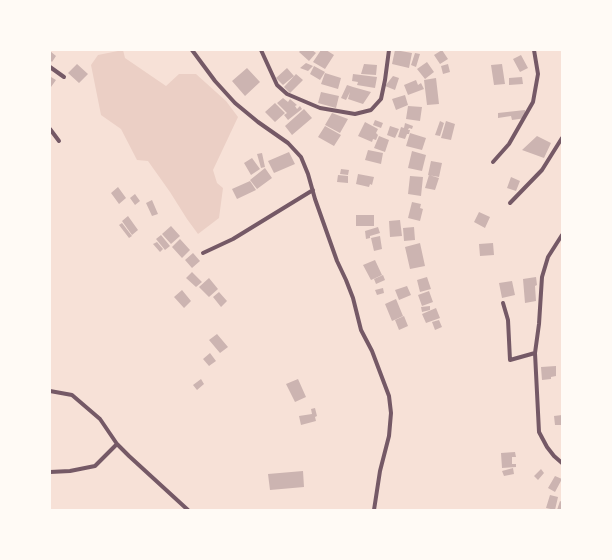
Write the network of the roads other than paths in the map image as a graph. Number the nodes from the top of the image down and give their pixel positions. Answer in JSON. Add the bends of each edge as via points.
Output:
{"nodes":[{"id":1,"x":192,"y":50,"type":"edge"},
{"id":2,"x":261,"y":50,"type":"edge"},
{"id":3,"x":389,"y":50,"type":"edge"},
{"id":4,"x":534,"y":50,"type":"edge"},
{"id":5,"x":50,"y":67,"type":"edge"},
{"id":6,"x":64,"y":76,"type":"dead end"},
{"id":7,"x":50,"y":129,"type":"edge"},
{"id":8,"x":562,"y":138,"type":"edge"},
{"id":9,"x":59,"y":141,"type":"dead end"},
{"id":10,"x":493,"y":162,"type":"dead end"},
{"id":11,"x":313,"y":190,"type":"junction"},
{"id":12,"x":510,"y":203,"type":"dead end"},
{"id":13,"x":562,"y":235,"type":"edge"},
{"id":14,"x":203,"y":253,"type":"dead end"},
{"id":15,"x":502,"y":303,"type":"dead end"},
{"id":16,"x":535,"y":353,"type":"junction"},
{"id":17,"x":50,"y":391,"type":"edge"},
{"id":18,"x":117,"y":444,"type":"junction"},
{"id":19,"x":562,"y":463,"type":"edge"},
{"id":20,"x":50,"y":472,"type":"edge"},
{"id":21,"x":188,"y":510,"type":"edge"},
{"id":22,"x":374,"y":510,"type":"edge"}],
"edges":[{"from":1,"to":11,"type":"street","via":[[235,103],[301,157]]},
{"from":2,"to":3,"type":"street","via":[[277,85],[286,94],[320,108],[355,114],[371,110],[381,99]]},
{"from":4,"to":10,"type":"street","via":[[538,74],[533,102],[509,144]]},
{"from":5,"to":6,"type":"street"},
{"from":7,"to":9,"type":"street"},
{"from":8,"to":12,"type":"street","via":[[542,171]]},
{"from":11,"to":14,"type":"street"},
{"from":11,"to":22,"type":"street","via":[[361,330],[389,396],[389,436]]},
{"from":13,"to":16,"type":"street","via":[[548,257],[542,277]]},
{"from":15,"to":16,"type":"street","via":[[508,320],[510,360]]},
{"from":16,"to":19,"type":"street","via":[[539,432]]},
{"from":17,"to":18,"type":"street","via":[[72,395],[100,419]]},
{"from":18,"to":20,"type":"street","via":[[95,466]]},
{"from":18,"to":21,"type":"street"}]}
